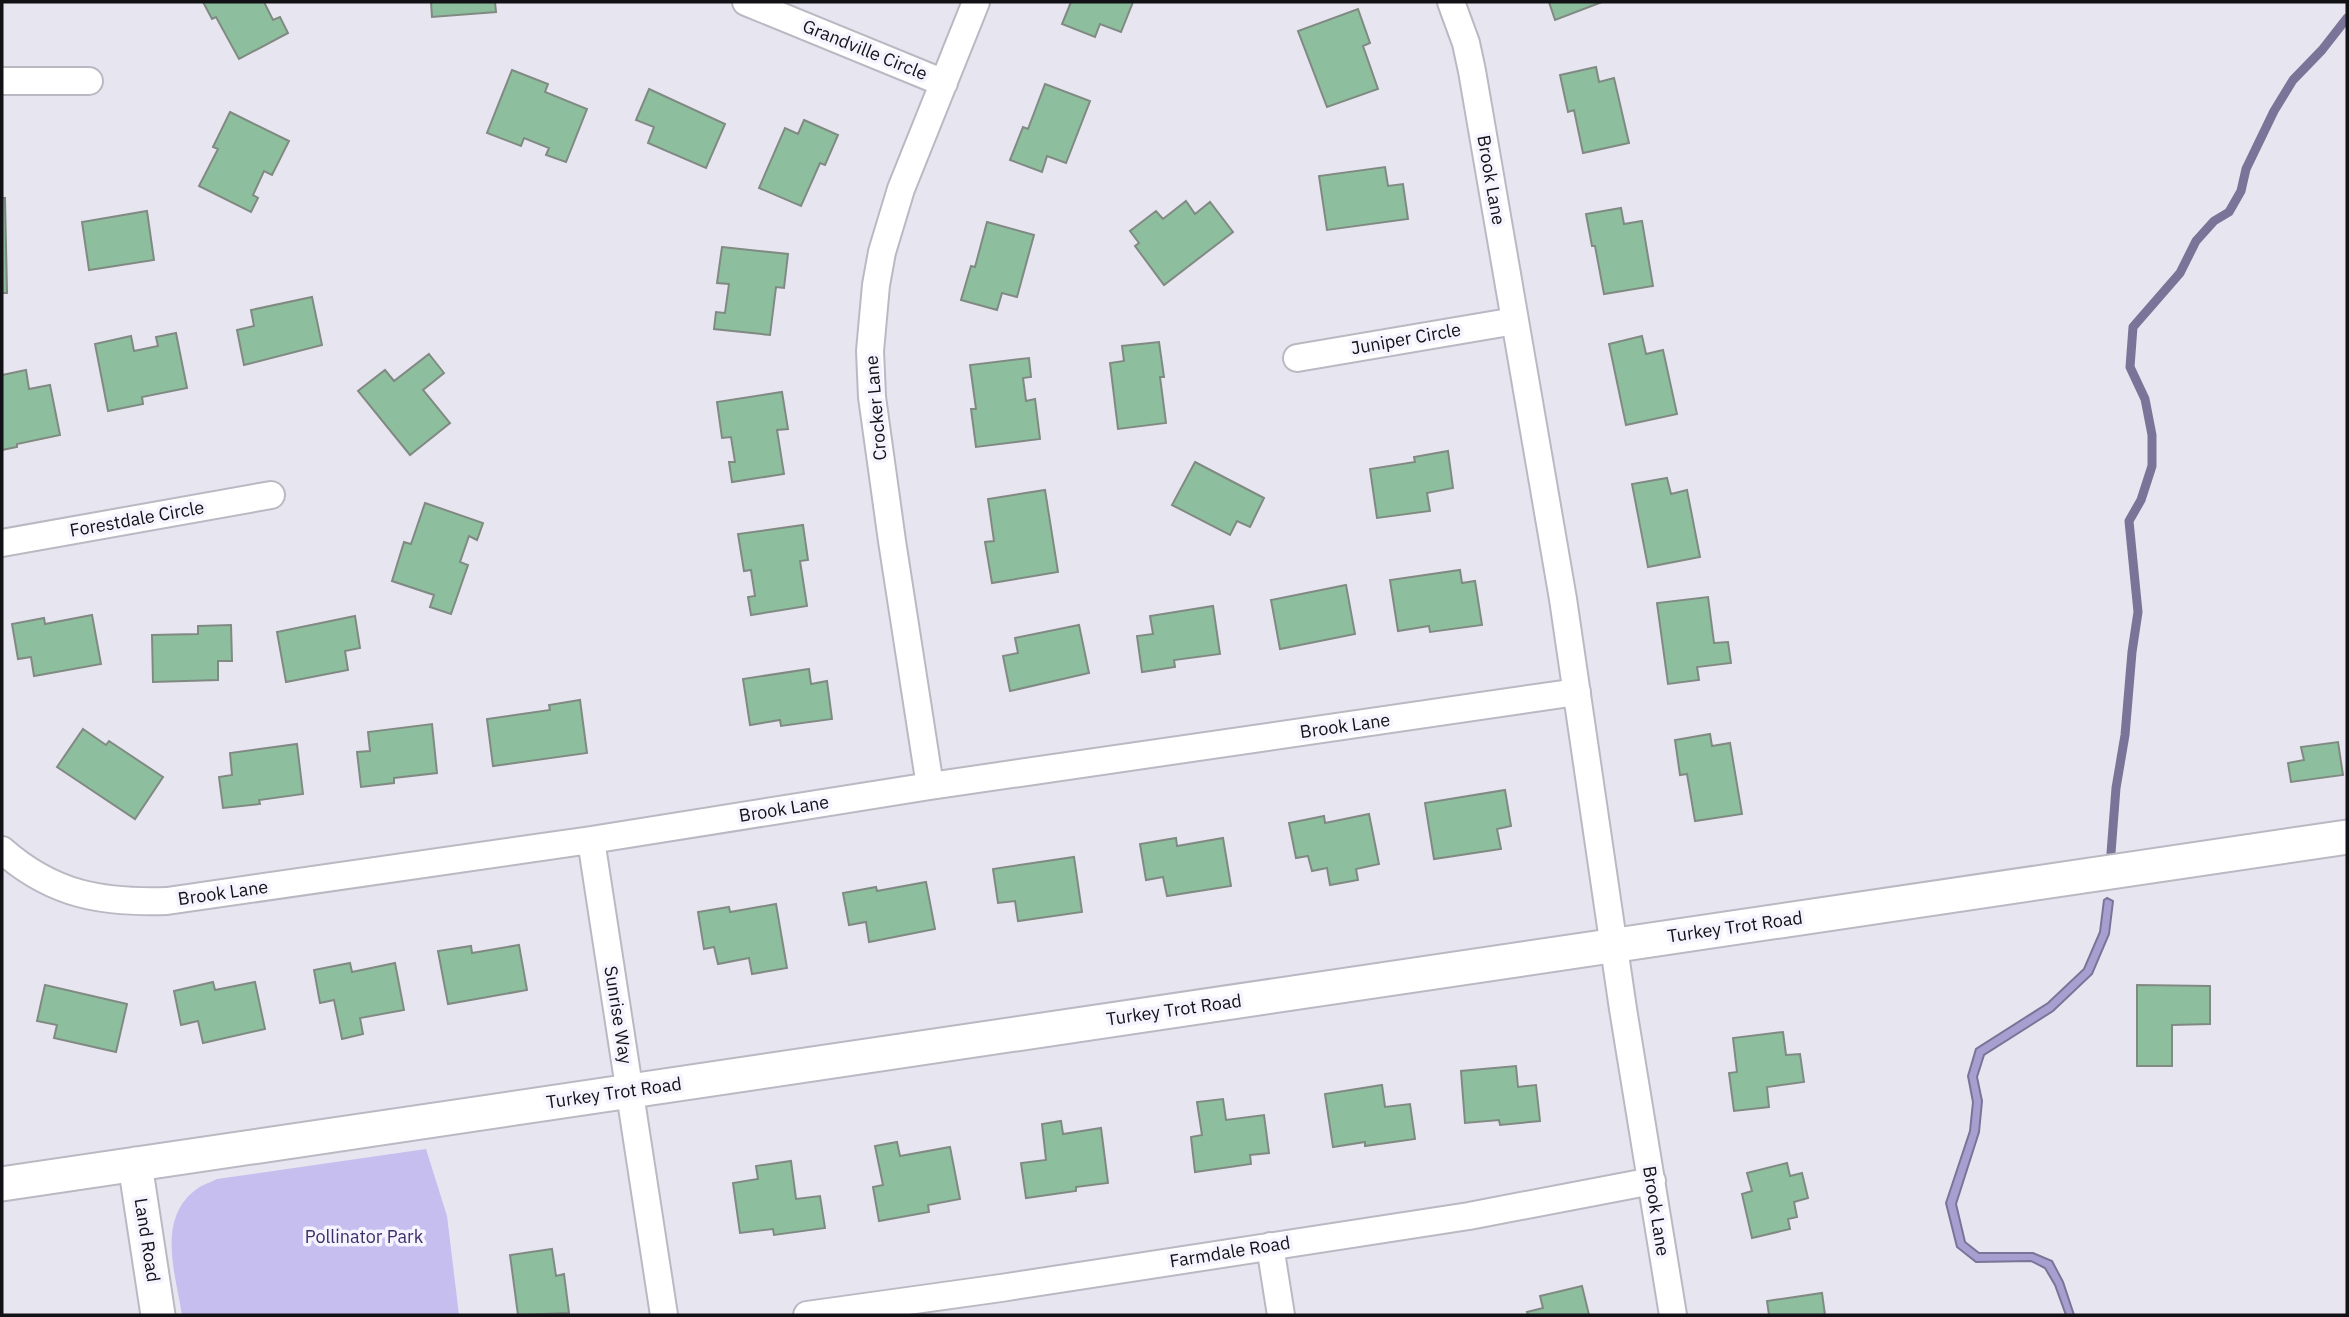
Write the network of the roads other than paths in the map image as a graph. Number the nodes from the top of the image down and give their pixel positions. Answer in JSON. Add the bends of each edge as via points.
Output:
{"nodes":[{"id":1,"x":746,"y":2,"type":"edge"},
{"id":2,"x":976,"y":2,"type":"edge"},
{"id":3,"x":1451,"y":2,"type":"edge"},
{"id":4,"x":2,"y":81,"type":"edge"},
{"id":5,"x":89,"y":81,"type":"dead end"},
{"id":6,"x":944,"y":83,"type":"junction"},
{"id":7,"x":1515,"y":321,"type":"junction"},
{"id":8,"x":1297,"y":358,"type":"dead end"},
{"id":9,"x":271,"y":495,"type":"dead end"},
{"id":10,"x":2,"y":543,"type":"edge"},
{"id":11,"x":1577,"y":692,"type":"junction"},
{"id":12,"x":930,"y":786,"type":"junction"},
{"id":13,"x":2347,"y":837,"type":"edge"},
{"id":14,"x":591,"y":840,"type":"junction"},
{"id":15,"x":2,"y":850,"type":"edge"},
{"id":16,"x":1614,"y":945,"type":"junction"},
{"id":17,"x":631,"y":1091,"type":"junction"},
{"id":18,"x":135,"y":1164,"type":"junction"},
{"id":19,"x":1652,"y":1181,"type":"junction"},
{"id":20,"x":2,"y":1184,"type":"edge"},
{"id":21,"x":1270,"y":1246,"type":"junction"},
{"id":22,"x":158,"y":1315,"type":"edge"},
{"id":23,"x":664,"y":1315,"type":"edge"},
{"id":24,"x":807,"y":1315,"type":"edge"},
{"id":25,"x":1281,"y":1315,"type":"edge"},
{"id":26,"x":1673,"y":1315,"type":"edge"}],
"edges":[{"from":1,"to":6,"type":"street","name":"Grandville Circle"},
{"from":2,"to":6,"type":"street","name":"Crocker Lane"},
{"from":3,"to":7,"type":"street","name":"Brook Lane","via":[[1472,71]]},
{"from":4,"to":5,"type":"street"},
{"from":6,"to":12,"type":"street","name":"Crocker Lane","via":[[901,189],[882,252],[870,351],[888,515]]},
{"from":7,"to":8,"type":"street","name":"Juniper Circle"},
{"from":7,"to":11,"type":"street","name":"Brook Lane"},
{"from":9,"to":10,"type":"street","name":"Forestdale Circle"},
{"from":11,"to":12,"type":"street","name":"Brook Lane"},
{"from":11,"to":16,"type":"street","name":"Brook Lane"},
{"from":12,"to":14,"type":"street","name":"Brook Lane"},
{"from":13,"to":16,"type":"street","name":"Turkey Trot Road"},
{"from":14,"to":15,"type":"street","name":"Brook Lane","via":[[167,901],[127,902],[83,895],[42,879]]},
{"from":14,"to":17,"type":"street","name":"Sunrise Way"},
{"from":16,"to":17,"type":"street","name":"Turkey Trot Road"},
{"from":16,"to":19,"type":"street","name":"Brook Lane"},
{"from":17,"to":18,"type":"street","name":"Turkey Trot Road"},
{"from":17,"to":23,"type":"street","name":"Sunrise Way"},
{"from":18,"to":20,"type":"street","name":"Turkey Trot Road"},
{"from":18,"to":22,"type":"street","name":"Land Road"},
{"from":19,"to":21,"type":"street","name":"Farmdale Road","via":[[1469,1216]]},
{"from":19,"to":26,"type":"street","name":"Brook Lane"},
{"from":21,"to":24,"type":"street","name":"Farmdale Road"},
{"from":21,"to":25,"type":"street"}]}
